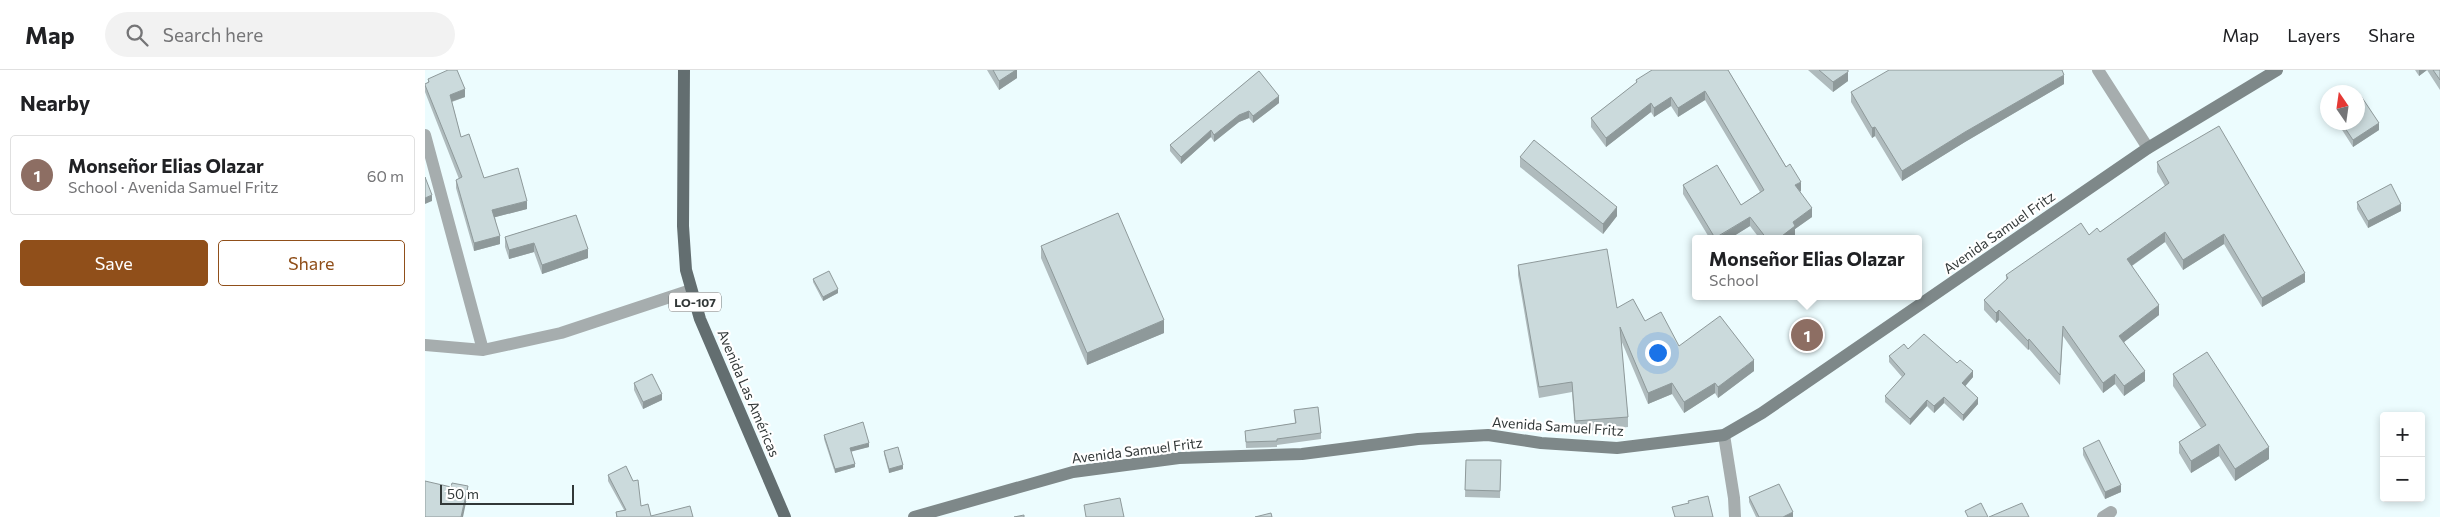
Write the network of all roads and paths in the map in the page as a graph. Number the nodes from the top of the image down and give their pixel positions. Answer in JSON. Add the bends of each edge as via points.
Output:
{"nodes":[{"id":1,"x":684,"y":70,"type":"edge"},
{"id":2,"x":2098,"y":70,"type":"edge"},
{"id":3,"x":2277,"y":70,"type":"edge"},
{"id":4,"x":425,"y":135,"type":"edge"},
{"id":5,"x":2148,"y":148,"type":"junction"},
{"id":6,"x":691,"y":290,"type":"junction"},
{"id":7,"x":425,"y":345,"type":"edge"},
{"id":8,"x":483,"y":350,"type":"junction"},
{"id":9,"x":1724,"y":435,"type":"junction"},
{"id":10,"x":785,"y":517,"type":"edge"},
{"id":11,"x":914,"y":517,"type":"edge"},
{"id":12,"x":1735,"y":517,"type":"edge"}],
"edges":[{"from":1,"to":6,"type":"main road","name":"Avenida Las Américas","number":"LO-107","via":[[683,226]]},
{"from":2,"to":5,"type":"street"},
{"from":3,"to":5,"type":"street","name":"Avenida Samuel Fritz"},
{"from":4,"to":8,"type":"street"},
{"from":5,"to":9,"type":"street","name":"Avenida Samuel Fritz","via":[[1761,413]]},
{"from":6,"to":8,"type":"street","via":[[561,333]]},
{"from":6,"to":10,"type":"main road","name":"Avenida Las Américas","number":"LO-107"},
{"from":7,"to":8,"type":"street"},
{"from":9,"to":11,"type":"street","name":"Avenida Samuel Fritz","via":[[1617,448],[1488,435],[1302,454],[1179,458],[1073,472]]},
{"from":9,"to":12,"type":"street"}]}
